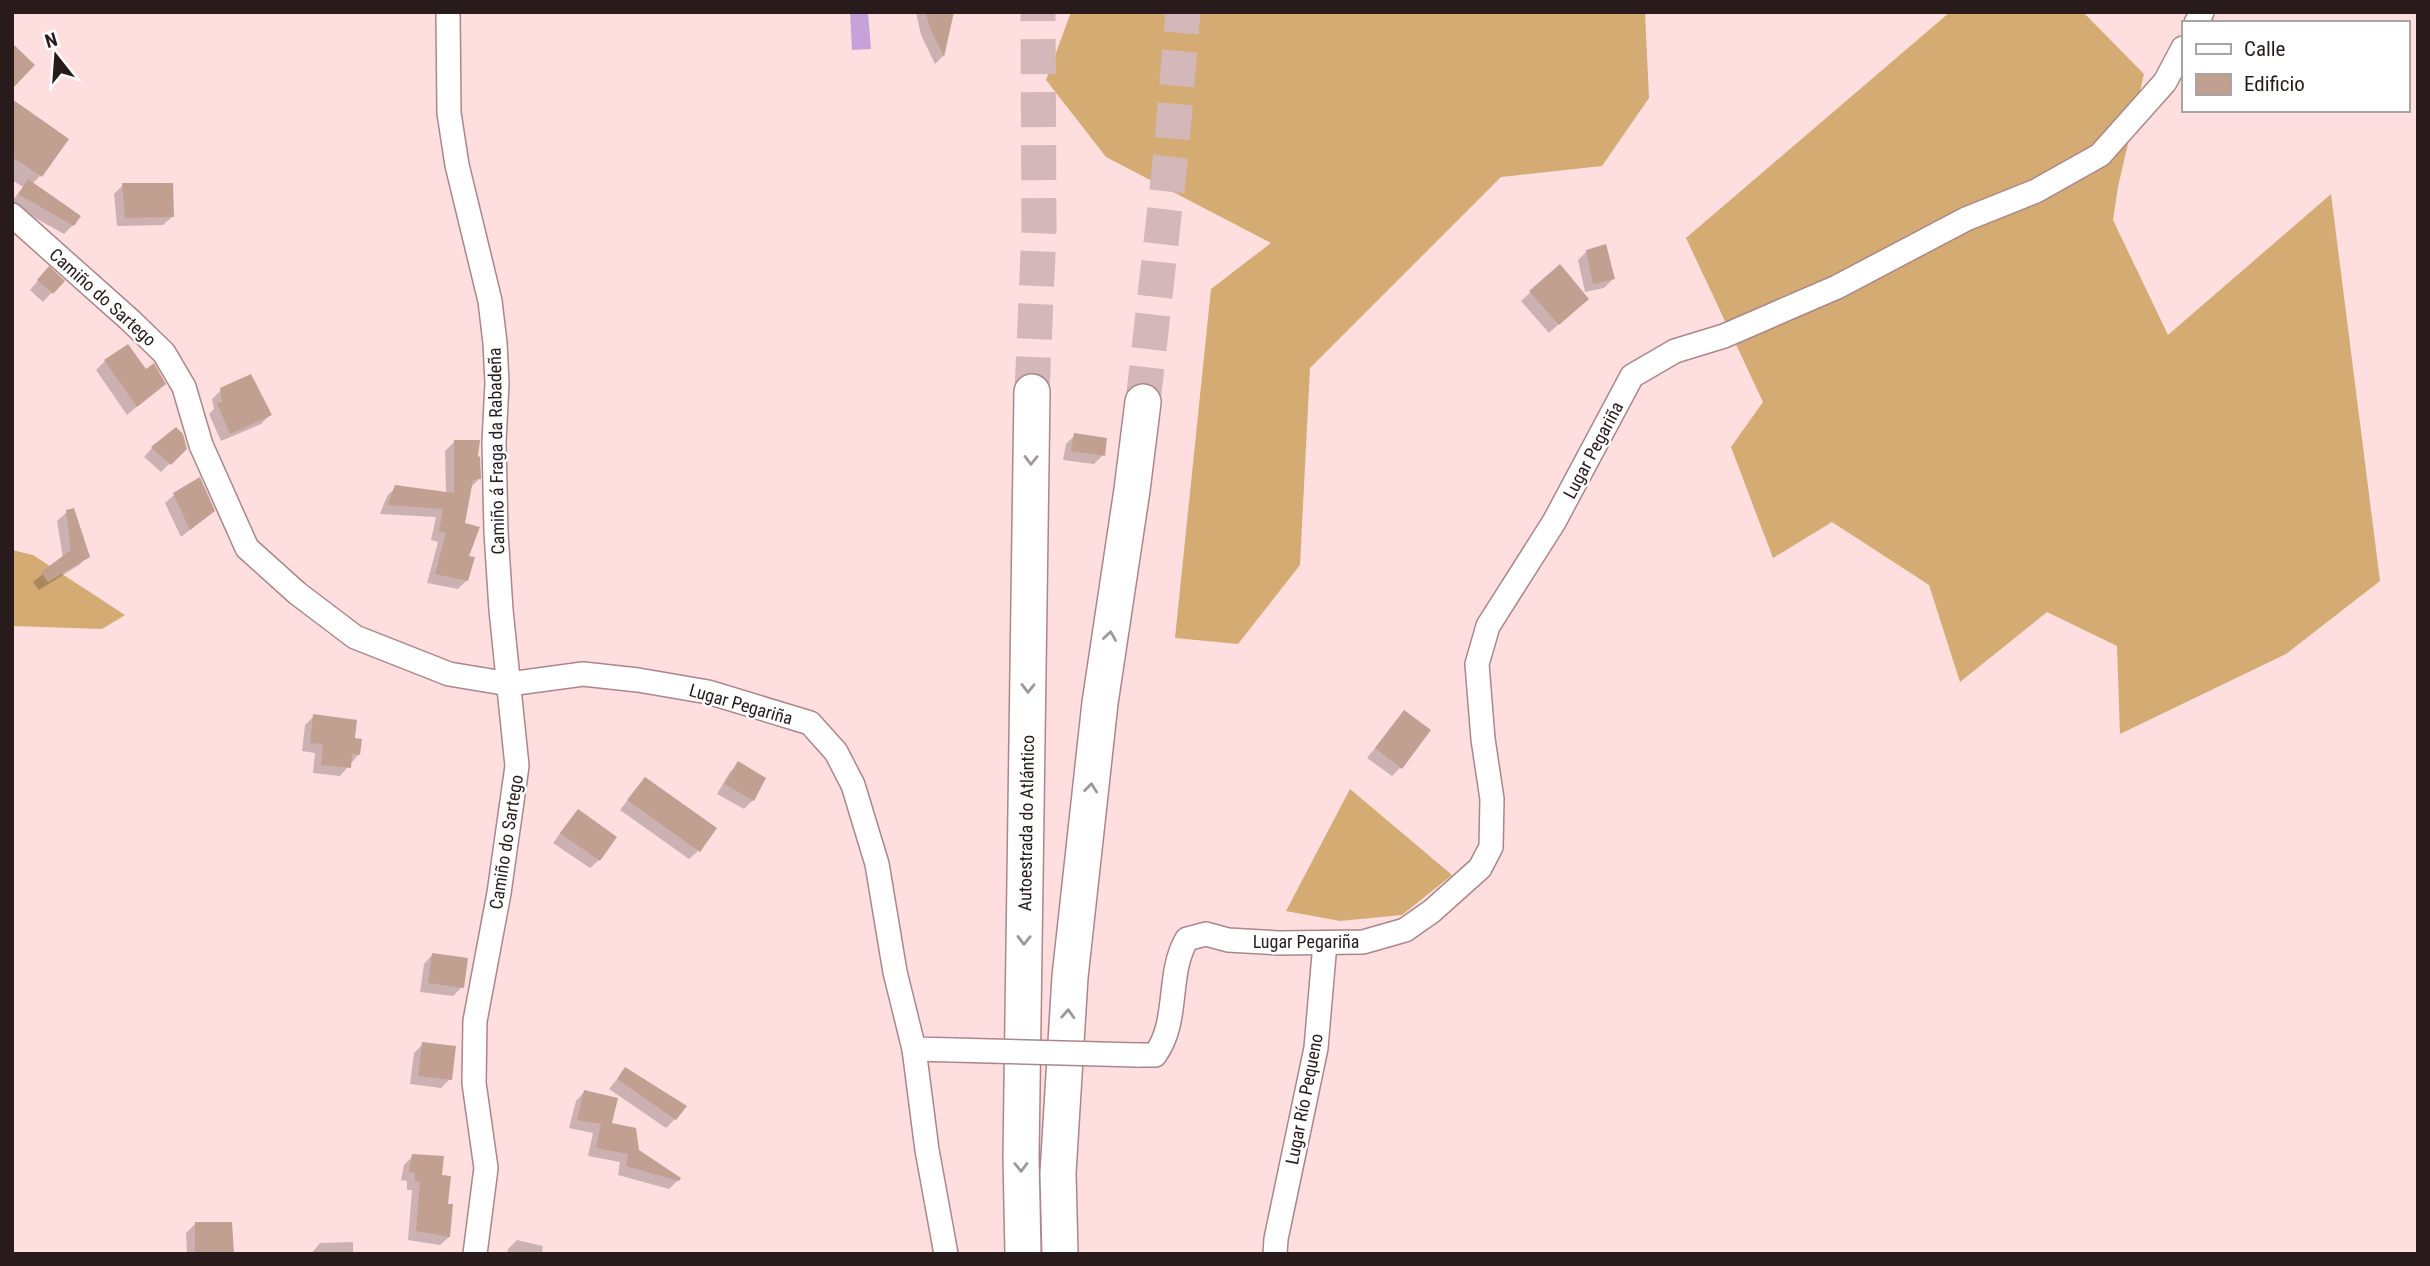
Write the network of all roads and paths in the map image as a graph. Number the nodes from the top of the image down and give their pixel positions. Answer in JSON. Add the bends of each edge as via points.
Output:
{"nodes":[{"id":1,"x":448,"y":12,"type":"edge"},
{"id":2,"x":2182,"y":50,"type":"edge"},
{"id":3,"x":12,"y":215,"type":"edge"},
{"id":4,"x":1032,"y":392,"type":"tunnel mouth"},
{"id":5,"x":1143,"y":402,"type":"tunnel mouth"},
{"id":6,"x":509,"y":684,"type":"junction"},
{"id":7,"x":1325,"y":943,"type":"junction"},
{"id":8,"x":914,"y":1049,"type":"junction"},
{"id":9,"x":475,"y":1254,"type":"edge"},
{"id":10,"x":946,"y":1254,"type":"edge"},
{"id":11,"x":1023,"y":1254,"type":"edge"},
{"id":12,"x":1060,"y":1254,"type":"edge"},
{"id":13,"x":1275,"y":1254,"type":"edge"}],
"edges":[{"from":1,"to":6,"type":"street","name":"Camiño á Fraga da Rabadeña","via":[[449,113],[495,343],[496,532]]},
{"from":2,"to":7,"type":"street","name":"Lugar Pegariña","via":[[2165,82],[2100,155],[1837,287],[1724,336],[1675,351],[1632,376],[1555,522],[1488,626],[1477,664],[1492,799],[1491,847],[1480,868],[1405,930],[1363,942]]},
{"from":3,"to":6,"type":"street","name":"Camiño do Sartego","via":[[164,354],[184,387],[201,444],[247,548],[355,637],[449,674]]},
{"from":4,"to":11,"type":"highway","name":"Autoestrada do Atlántico","one_way":true},
{"from":12,"to":5,"type":"highway","one_way":true,"via":[[1058,1173],[1070,977],[1100,703]]},
{"from":6,"to":8,"type":"street","name":"Lugar Pegariña","via":[[583,674],[638,680],[708,692],[810,723],[836,752],[853,785],[877,864],[895,972]]},
{"from":6,"to":9,"type":"street","name":"Camiño do Sartego","via":[[517,766],[475,1021],[474,1083],[486,1168]]},
{"from":7,"to":8,"type":"street","name":"Lugar Pegariña","bridge":true,"via":[[1228,940],[1206,934],[1187,939],[1180,952],[1169,1027],[1155,1055]]},
{"from":7,"to":13,"type":"street","name":"Lugar Río Pequeno","via":[[1316,1048]]},
{"from":8,"to":10,"type":"street"}]}
